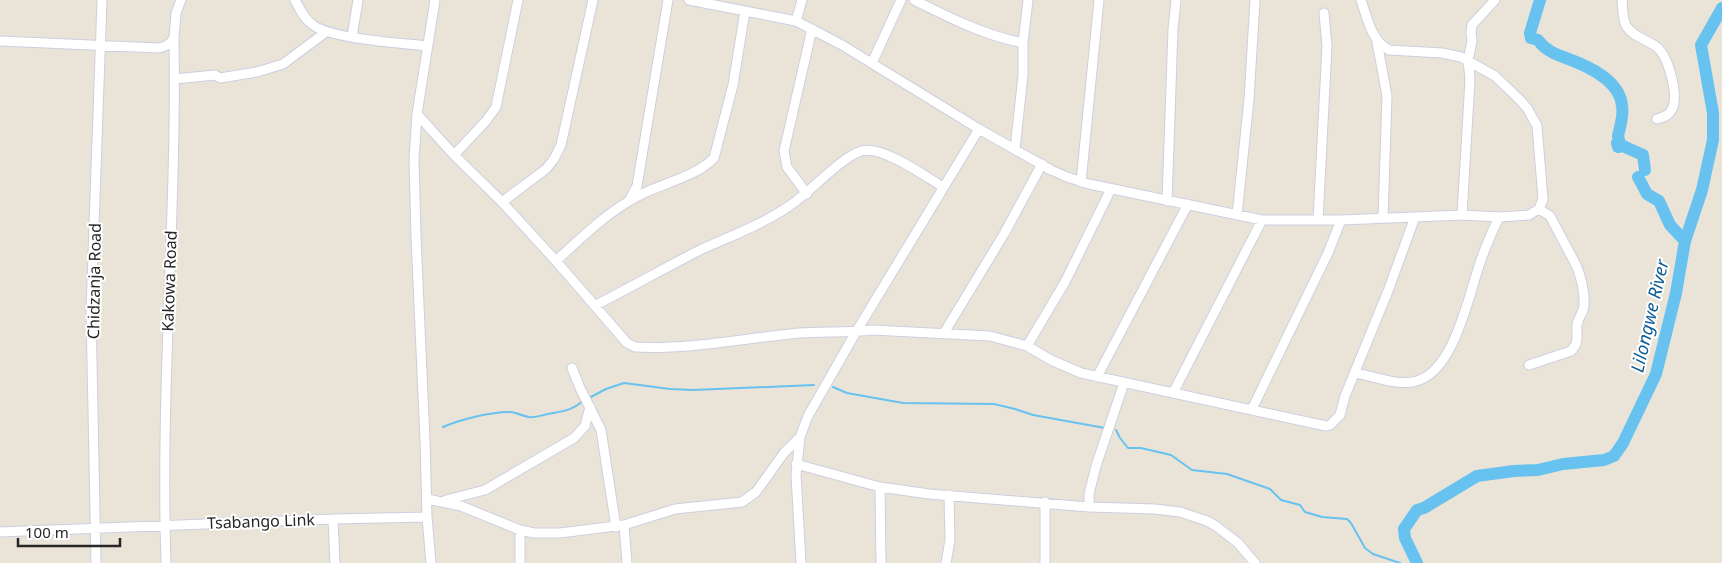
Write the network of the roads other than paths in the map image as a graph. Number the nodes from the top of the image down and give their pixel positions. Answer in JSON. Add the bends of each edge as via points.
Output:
{"nodes":[{"id":1,"x":102,"y":0,"type":"edge"},
{"id":2,"x":181,"y":0,"type":"edge"},
{"id":3,"x":295,"y":0,"type":"edge"},
{"id":4,"x":358,"y":0,"type":"edge"},
{"id":5,"x":435,"y":0,"type":"edge"},
{"id":6,"x":518,"y":0,"type":"edge"},
{"id":7,"x":593,"y":0,"type":"edge"},
{"id":8,"x":668,"y":0,"type":"edge"},
{"id":9,"x":690,"y":0,"type":"edge"},
{"id":10,"x":802,"y":0,"type":"edge"},
{"id":11,"x":900,"y":0,"type":"edge"},
{"id":12,"x":914,"y":0,"type":"edge"},
{"id":13,"x":1028,"y":0,"type":"edge"},
{"id":14,"x":1099,"y":0,"type":"edge"},
{"id":15,"x":1176,"y":0,"type":"edge"},
{"id":16,"x":1255,"y":0,"type":"edge"},
{"id":17,"x":1361,"y":0,"type":"edge"},
{"id":18,"x":1495,"y":0,"type":"edge"},
{"id":19,"x":1622,"y":0,"type":"edge"},
{"id":20,"x":709,"y":2,"type":"edge"},
{"id":21,"x":745,"y":11,"type":"junction"},
{"id":22,"x":1324,"y":13,"type":"dead end"},
{"id":23,"x":796,"y":21,"type":"junction"},
{"id":24,"x":812,"y":29,"type":"junction"},
{"id":25,"x":326,"y":32,"type":"junction"},
{"id":26,"x":352,"y":37,"type":"junction"},
{"id":27,"x":174,"y":38,"type":"junction"},
{"id":28,"x":0,"y":41,"type":"edge"},
{"id":29,"x":1023,"y":42,"type":"junction"},
{"id":30,"x":1377,"y":42,"type":"junction"},
{"id":31,"x":100,"y":45,"type":"junction"},
{"id":32,"x":427,"y":46,"type":"junction"},
{"id":33,"x":1468,"y":60,"type":"junction"},
{"id":34,"x":872,"y":63,"type":"junction"},
{"id":35,"x":174,"y":79,"type":"junction"},
{"id":36,"x":418,"y":114,"type":"junction"},
{"id":37,"x":1658,"y":118,"type":"dead end"},
{"id":38,"x":979,"y":129,"type":"junction"},
{"id":39,"x":1015,"y":149,"type":"junction"},
{"id":40,"x":454,"y":155,"type":"junction"},
{"id":41,"x":1042,"y":164,"type":"junction"},
{"id":42,"x":1081,"y":182,"type":"junction"},
{"id":43,"x":943,"y":187,"type":"junction"},
{"id":44,"x":1112,"y":189,"type":"junction"},
{"id":45,"x":806,"y":194,"type":"junction"},
{"id":46,"x":1167,"y":200,"type":"junction"},
{"id":47,"x":628,"y":201,"type":"junction"},
{"id":48,"x":502,"y":202,"type":"junction"},
{"id":49,"x":1188,"y":204,"type":"junction"},
{"id":50,"x":1540,"y":209,"type":"junction"},
{"id":51,"x":1462,"y":214,"type":"junction"},
{"id":52,"x":1238,"y":215,"type":"junction"},
{"id":53,"x":1415,"y":217,"type":"junction"},
{"id":54,"x":1499,"y":217,"type":"junction"},
{"id":55,"x":1384,"y":218,"type":"junction"},
{"id":56,"x":1262,"y":220,"type":"junction"},
{"id":57,"x":1318,"y":220,"type":"junction"},
{"id":58,"x":1341,"y":220,"type":"junction"},
{"id":59,"x":556,"y":261,"type":"junction"},
{"id":60,"x":596,"y":306,"type":"junction"},
{"id":61,"x":856,"y":332,"type":"junction"},
{"id":62,"x":944,"y":334,"type":"junction"},
{"id":63,"x":1027,"y":346,"type":"junction"},
{"id":64,"x":1529,"y":365,"type":"dead end"},
{"id":65,"x":572,"y":368,"type":"dead end"},
{"id":66,"x":1355,"y":373,"type":"junction"},
{"id":67,"x":1097,"y":376,"type":"junction"},
{"id":68,"x":1124,"y":383,"type":"junction"},
{"id":69,"x":1173,"y":393,"type":"junction"},
{"id":70,"x":590,"y":406,"type":"junction"},
{"id":71,"x":1252,"y":409,"type":"junction"},
{"id":72,"x":800,"y":437,"type":"junction"},
{"id":73,"x":796,"y":464,"type":"junction"},
{"id":74,"x":880,"y":487,"type":"junction"},
{"id":75,"x":949,"y":495,"type":"junction"},
{"id":76,"x":427,"y":499,"type":"junction"},
{"id":77,"x":438,"y":502,"type":"junction"},
{"id":78,"x":1045,"y":502,"type":"junction"},
{"id":79,"x":1089,"y":507,"type":"junction"},
{"id":80,"x":426,"y":517,"type":"junction"},
{"id":81,"x":333,"y":519,"type":"junction"},
{"id":82,"x":164,"y":525,"type":"junction"},
{"id":83,"x":620,"y":526,"type":"junction"},
{"id":84,"x":95,"y":529,"type":"junction"},
{"id":85,"x":520,"y":530,"type":"junction"},
{"id":86,"x":0,"y":532,"type":"edge"},
{"id":87,"x":96,"y":563,"type":"edge"},
{"id":88,"x":166,"y":563,"type":"edge"},
{"id":89,"x":335,"y":563,"type":"edge"},
{"id":90,"x":431,"y":563,"type":"edge"},
{"id":91,"x":520,"y":563,"type":"edge"},
{"id":92,"x":627,"y":563,"type":"edge"},
{"id":93,"x":801,"y":563,"type":"edge"},
{"id":94,"x":881,"y":563,"type":"edge"},
{"id":95,"x":946,"y":563,"type":"edge"},
{"id":96,"x":1045,"y":563,"type":"edge"},
{"id":97,"x":1256,"y":563,"type":"edge"}],
"edges":[{"from":1,"to":31,"type":"street","name":"Chidzanja Road"},
{"from":2,"to":27,"type":"street","name":"Kakowa Road","via":[[176,13]]},
{"from":3,"to":25,"type":"street","via":[[309,22]]},
{"from":4,"to":26,"type":"street"},
{"from":5,"to":32,"type":"street"},
{"from":6,"to":40,"type":"street","via":[[496,107]]},
{"from":7,"to":48,"type":"street","via":[[561,146],[546,169]]},
{"from":8,"to":47,"type":"street","via":[[637,186]]},
{"from":9,"to":20,"type":"street"},
{"from":10,"to":23,"type":"street"},
{"from":11,"to":34,"type":"street"},
{"from":12,"to":29,"type":"street","via":[[958,22]]},
{"from":13,"to":29,"type":"street"},
{"from":14,"to":42,"type":"street"},
{"from":15,"to":46,"type":"street"},
{"from":16,"to":52,"type":"street","via":[[1250,99]]},
{"from":17,"to":30,"type":"street"},
{"from":18,"to":33,"type":"street","via":[[1472,25]]},
{"from":19,"to":37,"type":"street","via":[[1627,27],[1661,51],[1669,66],[1673,87],[1672,109],[1669,114]]},
{"from":20,"to":21,"type":"street"},
{"from":21,"to":23,"type":"street"},
{"from":21,"to":47,"type":"street","via":[[733,85],[714,158],[691,173]]},
{"from":22,"to":57,"type":"street","via":[[1327,46]]},
{"from":23,"to":24,"type":"street"},
{"from":24,"to":34,"type":"street"},
{"from":24,"to":45,"type":"street","via":[[784,151],[787,167]]},
{"from":25,"to":26,"type":"street"},
{"from":25,"to":35,"type":"street","via":[[283,64],[235,76]]},
{"from":26,"to":32,"type":"street"},
{"from":27,"to":31,"type":"street","via":[[170,44],[158,48]]},
{"from":27,"to":35,"type":"street","name":"Kakowa Road"},
{"from":28,"to":31,"type":"street"},
{"from":29,"to":39,"type":"street"},
{"from":30,"to":33,"type":"street","via":[[1388,50],[1442,54]]},
{"from":30,"to":55,"type":"street","via":[[1387,96]]},
{"from":31,"to":84,"type":"street","name":"Chidzanja Road","via":[[92,310]]},
{"from":32,"to":36,"type":"street"},
{"from":33,"to":50,"type":"street","via":[[1501,81],[1519,98],[1534,121],[1538,132],[1543,199]]},
{"from":33,"to":51,"type":"street","via":[[1470,79]]},
{"from":34,"to":38,"type":"street"},
{"from":35,"to":82,"type":"street","name":"Kakowa Road"},
{"from":36,"to":40,"type":"street"},
{"from":36,"to":76,"type":"street","via":[[414,142],[416,237]]},
{"from":38,"to":39,"type":"street"},
{"from":38,"to":43,"type":"street"},
{"from":39,"to":41,"type":"street"},
{"from":40,"to":48,"type":"street"},
{"from":41,"to":42,"type":"street"},
{"from":41,"to":62,"type":"street"},
{"from":42,"to":44,"type":"street"},
{"from":43,"to":45,"type":"street","via":[[896,160],[871,150],[854,154]]},
{"from":43,"to":61,"type":"street"},
{"from":44,"to":46,"type":"street"},
{"from":44,"to":63,"type":"street","via":[[1065,282]]},
{"from":45,"to":60,"type":"street","via":[[772,216]]},
{"from":46,"to":49,"type":"street"},
{"from":47,"to":59,"type":"street"},
{"from":48,"to":59,"type":"street"},
{"from":49,"to":52,"type":"street"},
{"from":49,"to":67,"type":"street"},
{"from":50,"to":54,"type":"street","via":[[1529,215]]},
{"from":50,"to":64,"type":"street","via":[[1550,216],[1579,271],[1584,307],[1577,324],[1575,347]]},
{"from":51,"to":53,"type":"street"},
{"from":51,"to":54,"type":"street"},
{"from":52,"to":56,"type":"street"},
{"from":53,"to":55,"type":"street"},
{"from":53,"to":66,"type":"street"},
{"from":54,"to":66,"type":"street","via":[[1459,328],[1434,371],[1413,382]]},
{"from":55,"to":58,"type":"street"},
{"from":56,"to":57,"type":"street"},
{"from":56,"to":69,"type":"street"},
{"from":57,"to":58,"type":"street"},
{"from":58,"to":71,"type":"street"},
{"from":59,"to":60,"type":"street"},
{"from":60,"to":61,"type":"street","via":[[627,343],[635,346],[691,345],[802,333]]},
{"from":61,"to":62,"type":"street"},
{"from":61,"to":72,"type":"street","via":[[814,402]]},
{"from":62,"to":63,"type":"street","via":[[990,336]]},
{"from":63,"to":67,"type":"street","via":[[1065,367]]},
{"from":65,"to":70,"type":"street"},
{"from":66,"to":71,"type":"street","via":[[1340,415],[1330,425]]},
{"from":67,"to":68,"type":"street"},
{"from":68,"to":69,"type":"street"},
{"from":68,"to":79,"type":"street","via":[[1096,466]]},
{"from":69,"to":71,"type":"street"},
{"from":70,"to":77,"type":"street","via":[[587,420],[574,438],[485,490]]},
{"from":70,"to":83,"type":"street","via":[[604,439]]},
{"from":72,"to":73,"type":"street"},
{"from":72,"to":83,"type":"street","via":[[756,492],[742,502],[675,509]]},
{"from":73,"to":74,"type":"street"},
{"from":73,"to":93,"type":"street"},
{"from":74,"to":75,"type":"street"},
{"from":74,"to":94,"type":"street"},
{"from":75,"to":78,"type":"street"},
{"from":75,"to":95,"type":"street","via":[[950,540]]},
{"from":76,"to":77,"type":"street"},
{"from":76,"to":80,"type":"street"},
{"from":77,"to":85,"type":"street","via":[[461,506]]},
{"from":78,"to":79,"type":"street"},
{"from":78,"to":96,"type":"street"},
{"from":79,"to":97,"type":"street","via":[[1155,509],[1188,514],[1216,526]]},
{"from":80,"to":81,"type":"street","name":"Tsabango Link"},
{"from":80,"to":90,"type":"street"},
{"from":81,"to":82,"type":"street","name":"Tsabango Link"},
{"from":81,"to":89,"type":"street"},
{"from":82,"to":84,"type":"street","name":"Tsabango Link"},
{"from":82,"to":88,"type":"street","name":"Kakowa Road"},
{"from":83,"to":85,"type":"street","via":[[560,533]]},
{"from":83,"to":92,"type":"street"},
{"from":84,"to":86,"type":"street","name":"Tsabango Link"},
{"from":84,"to":87,"type":"street","name":"Chidzanja Road"},
{"from":85,"to":91,"type":"street"}]}
